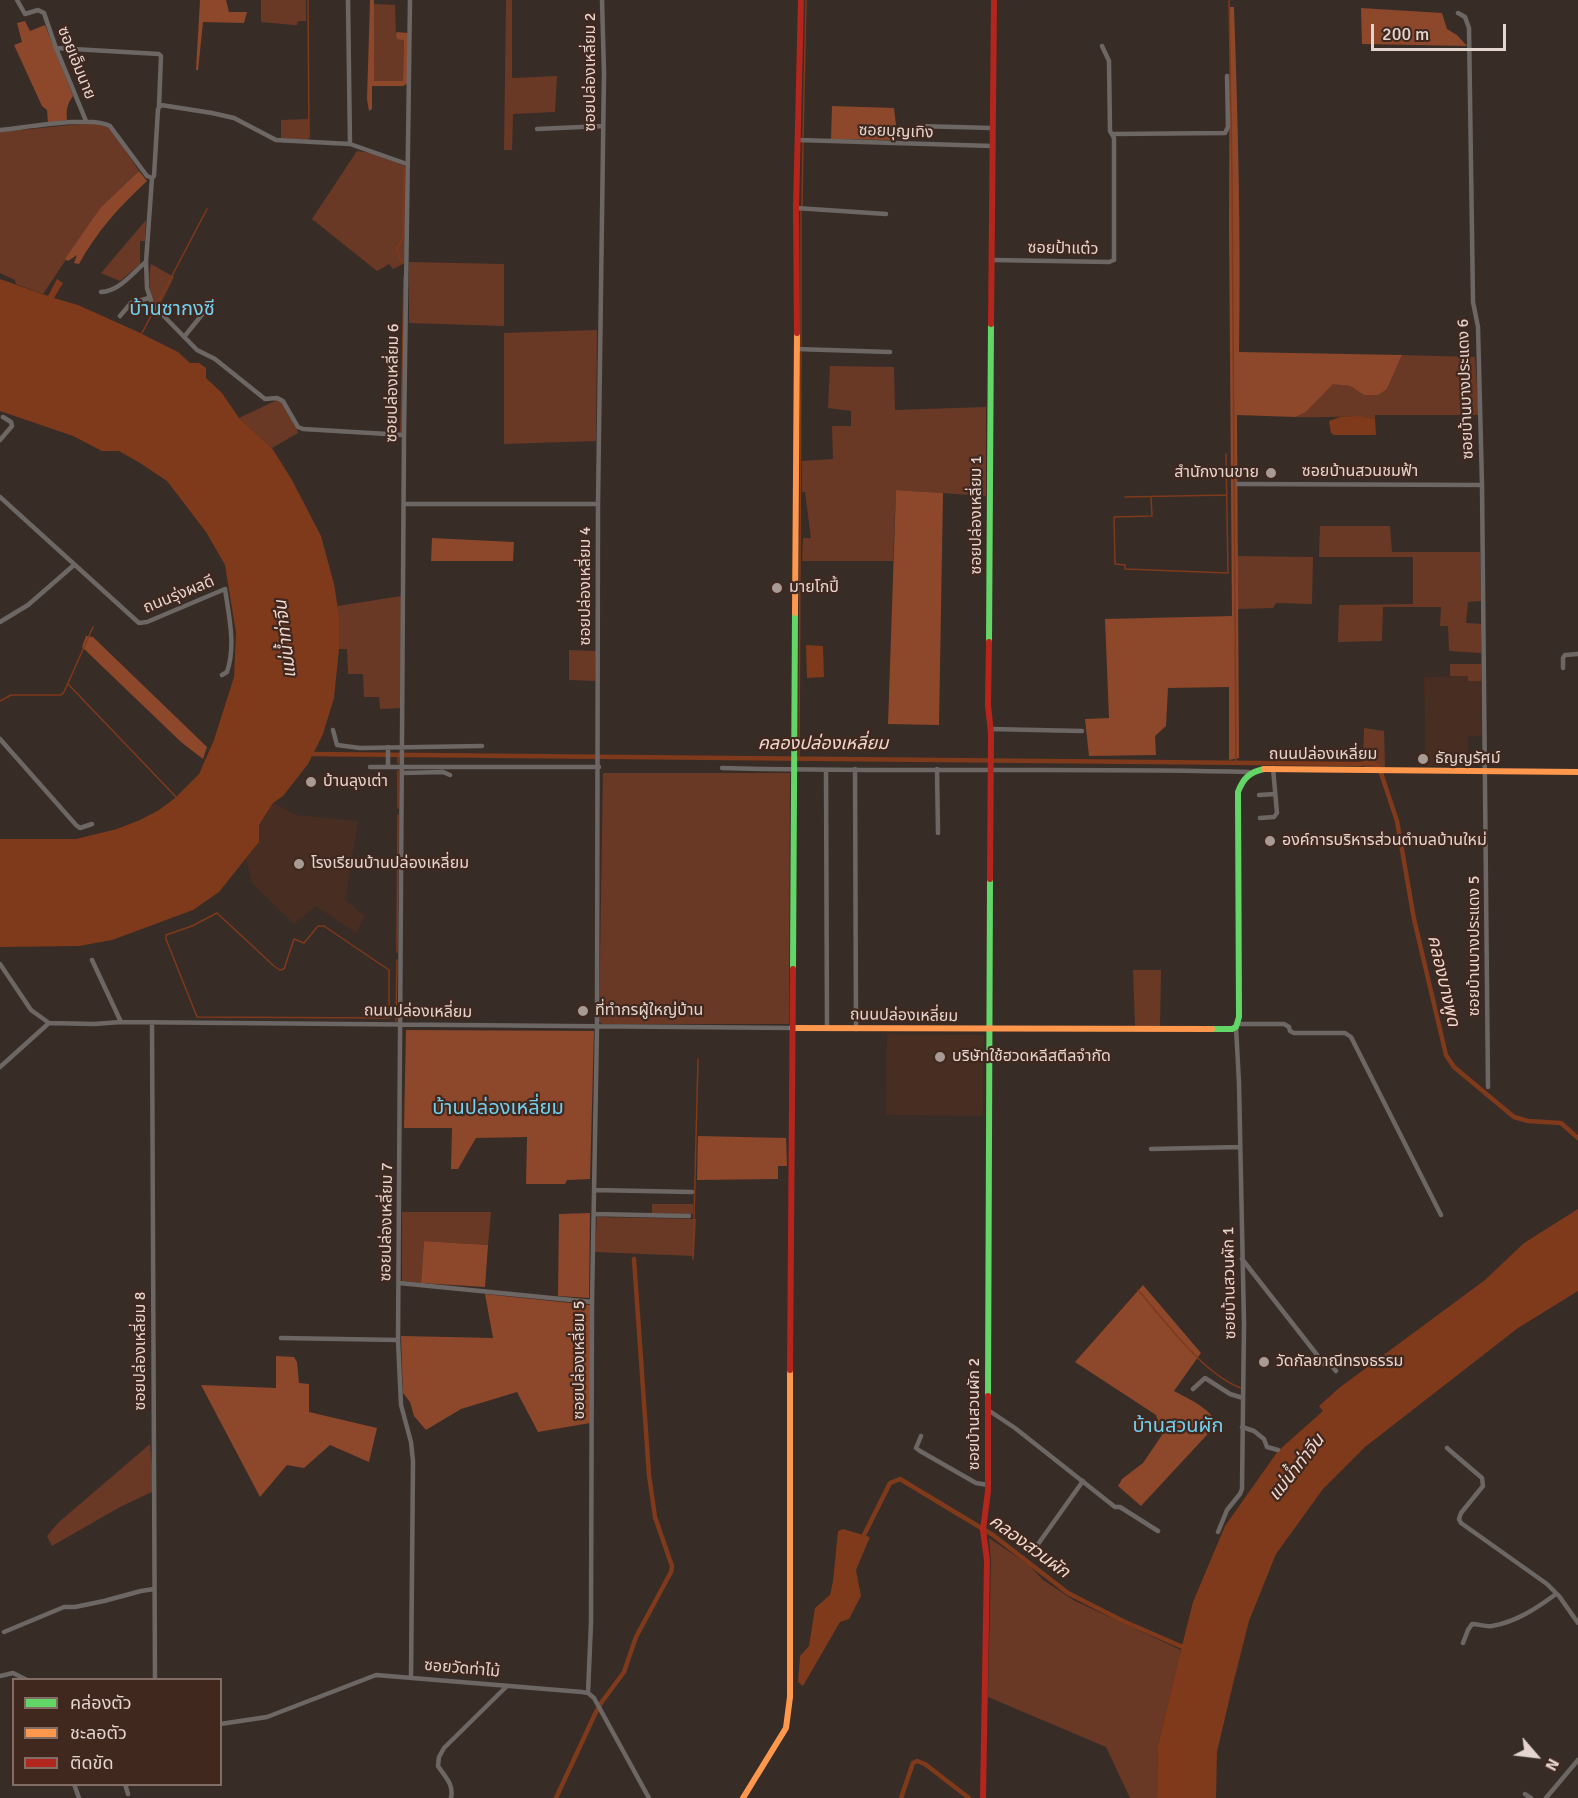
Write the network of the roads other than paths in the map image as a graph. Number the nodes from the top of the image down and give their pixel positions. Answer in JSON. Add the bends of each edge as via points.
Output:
{"nodes":[{"id":1,"x":17,"y":0,"type":"edge"},
{"id":2,"x":348,"y":0,"type":"edge"},
{"id":3,"x":410,"y":0,"type":"edge"},
{"id":4,"x":602,"y":0,"type":"edge"},
{"id":5,"x":801,"y":0,"type":"edge"},
{"id":6,"x":994,"y":0,"type":"edge"},
{"id":7,"x":1458,"y":13,"type":"dead end"},
{"id":8,"x":1102,"y":46,"type":"dead end"},
{"id":9,"x":56,"y":48,"type":"junction"},
{"id":10,"x":1227,"y":76,"type":"dead end"},
{"id":11,"x":159,"y":106,"type":"junction"},
{"id":12,"x":86,"y":121,"type":"junction"},
{"id":13,"x":603,"y":126,"type":"junction"},
{"id":14,"x":917,"y":126,"type":"dead end"},
{"id":15,"x":992,"y":128,"type":"junction"},
{"id":16,"x":537,"y":129,"type":"dead end"},
{"id":17,"x":0,"y":130,"type":"edge"},
{"id":18,"x":1113,"y":134,"type":"junction"},
{"id":19,"x":799,"y":140,"type":"junction"},
{"id":20,"x":350,"y":144,"type":"junction"},
{"id":21,"x":603,"y":145,"type":"joint"},
{"id":22,"x":992,"y":146,"type":"junction"},
{"id":23,"x":407,"y":164,"type":"junction"},
{"id":24,"x":152,"y":178,"type":"junction"},
{"id":25,"x":796,"y":208,"type":"junction"},
{"id":26,"x":886,"y":214,"type":"dead end"},
{"id":27,"x":993,"y":260,"type":"junction"},
{"id":28,"x":146,"y":262,"type":"junction"},
{"id":29,"x":101,"y":292,"type":"dead end"},
{"id":30,"x":149,"y":298,"type":"junction"},
{"id":31,"x":213,"y":301,"type":"dead end"},
{"id":32,"x":120,"y":316,"type":"dead end"},
{"id":33,"x":184,"y":338,"type":"junction"},
{"id":34,"x":799,"y":349,"type":"junction"},
{"id":35,"x":890,"y":352,"type":"dead end"},
{"id":36,"x":3,"y":417,"type":"dead end"},
{"id":37,"x":404,"y":435,"type":"junction"},
{"id":38,"x":0,"y":440,"type":"edge"},
{"id":39,"x":1238,"y":484,"type":"dead end"},
{"id":40,"x":1482,"y":485,"type":"junction"},
{"id":41,"x":0,"y":497,"type":"edge"},
{"id":42,"x":404,"y":504,"type":"junction"},
{"id":43,"x":598,"y":504,"type":"junction"},
{"id":44,"x":74,"y":565,"type":"junction"},
{"id":45,"x":0,"y":622,"type":"edge"},
{"id":46,"x":1578,"y":654,"type":"edge"},
{"id":47,"x":1563,"y":668,"type":"dead end"},
{"id":48,"x":222,"y":675,"type":"dead end"},
{"id":49,"x":990,"y":729,"type":"junction"},
{"id":50,"x":333,"y":730,"type":"dead end"},
{"id":51,"x":1083,"y":731,"type":"dead end"},
{"id":52,"x":0,"y":739,"type":"edge"},
{"id":53,"x":482,"y":746,"type":"dead end"},
{"id":54,"x":403,"y":748,"type":"junction"},
{"id":55,"x":388,"y":750,"type":"junction"},
{"id":56,"x":388,"y":764,"type":"junction"},
{"id":57,"x":370,"y":767,"type":"dead end"},
{"id":58,"x":403,"y":767,"type":"junction"},
{"id":59,"x":598,"y":767,"type":"junction"},
{"id":60,"x":990,"y":767,"type":"junction"},
{"id":61,"x":722,"y":768,"type":"dead end"},
{"id":62,"x":1273,"y":768,"type":"junction"},
{"id":63,"x":937,"y":769,"type":"junction"},
{"id":64,"x":793,"y":770,"type":"junction"},
{"id":65,"x":826,"y":770,"type":"junction"},
{"id":66,"x":855,"y":770,"type":"junction"},
{"id":67,"x":1485,"y":770,"type":"junction"},
{"id":68,"x":1249,"y":772,"type":"junction"},
{"id":69,"x":1578,"y":772,"type":"edge"},
{"id":70,"x":450,"y":775,"type":"dead end"},
{"id":71,"x":1275,"y":794,"type":"junction"},
{"id":72,"x":1259,"y":795,"type":"dead end"},
{"id":73,"x":1260,"y":818,"type":"dead end"},
{"id":74,"x":92,"y":824,"type":"dead end"},
{"id":75,"x":938,"y":833,"type":"dead end"},
{"id":76,"x":92,"y":960,"type":"dead end"},
{"id":77,"x":0,"y":964,"type":"edge"},
{"id":78,"x":121,"y":1022,"type":"junction"},
{"id":79,"x":49,"y":1023,"type":"junction"},
{"id":80,"x":152,"y":1023,"type":"junction"},
{"id":81,"x":400,"y":1025,"type":"junction"},
{"id":82,"x":1237,"y":1025,"type":"junction"},
{"id":83,"x":597,"y":1028,"type":"junction"},
{"id":84,"x":792,"y":1028,"type":"junction"},
{"id":85,"x":827,"y":1029,"type":"junction"},
{"id":86,"x":856,"y":1029,"type":"junction"},
{"id":87,"x":988,"y":1030,"type":"junction"},
{"id":88,"x":0,"y":1067,"type":"edge"},
{"id":89,"x":1488,"y":1087,"type":"dead end"},
{"id":90,"x":1240,"y":1147,"type":"junction"},
{"id":91,"x":1151,"y":1149,"type":"dead end"},
{"id":92,"x":594,"y":1190,"type":"junction"},
{"id":93,"x":692,"y":1192,"type":"dead end"},
{"id":94,"x":594,"y":1214,"type":"junction"},
{"id":95,"x":1441,"y":1215,"type":"dead end"},
{"id":96,"x":689,"y":1216,"type":"dead end"},
{"id":97,"x":1242,"y":1259,"type":"junction"},
{"id":98,"x":399,"y":1283,"type":"junction"},
{"id":99,"x":592,"y":1302,"type":"junction"},
{"id":100,"x":281,"y":1338,"type":"dead end"},
{"id":101,"x":398,"y":1340,"type":"junction"},
{"id":102,"x":1336,"y":1371,"type":"dead end"},
{"id":103,"x":1193,"y":1389,"type":"dead end"},
{"id":104,"x":1243,"y":1396,"type":"junction"},
{"id":105,"x":988,"y":1410,"type":"junction"},
{"id":106,"x":1242,"y":1427,"type":"junction"},
{"id":107,"x":921,"y":1436,"type":"dead end"},
{"id":108,"x":1447,"y":1448,"type":"dead end"},
{"id":109,"x":1278,"y":1450,"type":"dead end"},
{"id":110,"x":1083,"y":1481,"type":"junction"},
{"id":111,"x":988,"y":1485,"type":"junction"},
{"id":112,"x":1158,"y":1531,"type":"dead end"},
{"id":113,"x":1218,"y":1532,"type":"dead end"},
{"id":114,"x":1036,"y":1547,"type":"dead end"},
{"id":115,"x":154,"y":1589,"type":"junction"},
{"id":116,"x":1556,"y":1594,"type":"junction"},
{"id":117,"x":1578,"y":1623,"type":"edge"},
{"id":118,"x":4,"y":1632,"type":"dead end"},
{"id":119,"x":1463,"y":1643,"type":"dead end"},
{"id":120,"x":0,"y":1676,"type":"edge"},
{"id":121,"x":411,"y":1677,"type":"junction"},
{"id":122,"x":23,"y":1678,"type":"edge"},
{"id":123,"x":155,"y":1678,"type":"edge"},
{"id":124,"x":507,"y":1686,"type":"junction"},
{"id":125,"x":588,"y":1693,"type":"junction"},
{"id":126,"x":222,"y":1724,"type":"edge"},
{"id":127,"x":1578,"y":1760,"type":"edge"},
{"id":128,"x":124,"y":1786,"type":"edge"},
{"id":129,"x":128,"y":1794,"type":"dead end"},
{"id":130,"x":1525,"y":1794,"type":"dead end"},
{"id":131,"x":451,"y":1798,"type":"edge"},
{"id":132,"x":649,"y":1798,"type":"edge"},
{"id":133,"x":743,"y":1798,"type":"edge"},
{"id":134,"x":983,"y":1798,"type":"edge"},
{"id":135,"x":1531,"y":1798,"type":"edge"},
{"id":136,"x":1546,"y":1798,"type":"edge"}],
"edges":[{"from":1,"to":9,"type":"street","name":"ซอยเอ็มนาย","via":[[25,14],[38,10],[44,13]]},
{"from":2,"to":20,"type":"street"},
{"from":3,"to":23,"type":"street","name":"ซอยปล่องเหลี่ยม 6"},
{"from":4,"to":13,"type":"street","name":"ซอยปล่องเหลี่ยม 2"},
{"from":5,"to":19,"type":"street"},
{"from":6,"to":15,"type":"street","name":"ซอยปล่องเหลี่ยม 1"},
{"from":7,"to":40,"type":"street","name":"ซอยบ้านบางประแดง 6","via":[[1465,17],[1469,28],[1473,302],[1478,327]]},
{"from":8,"to":18,"type":"street","via":[[1109,61]]},
{"from":9,"to":11,"type":"street","via":[[159,54]]},
{"from":9,"to":12,"type":"street","name":"ซอยเอ็มนาย"},
{"from":10,"to":18,"type":"street","via":[[1225,133]]},
{"from":11,"to":20,"type":"street","via":[[234,118],[276,140]]},
{"from":11,"to":24,"type":"street"},
{"from":12,"to":17,"type":"street"},
{"from":12,"to":24,"type":"street","via":[[110,126]]},
{"from":13,"to":16,"type":"street"},
{"from":13,"to":21,"type":"street","name":"ซอยปล่องเหลี่ยม 2"},
{"from":14,"to":15,"type":"street"},
{"from":15,"to":22,"type":"street","name":"ซอยปล่องเหลี่ยม 1"},
{"from":18,"to":27,"type":"street","name":"ซอยป้าแต๋ว","via":[[1114,260]]},
{"from":19,"to":22,"type":"street","name":"ซอยบุญเทิง"},
{"from":19,"to":25,"type":"street"},
{"from":20,"to":23,"type":"street"},
{"from":21,"to":43,"type":"street","name":"ซอยปล่องเหลี่ยม 4"},
{"from":22,"to":27,"type":"street","name":"ซอยปล่องเหลี่ยม 1"},
{"from":23,"to":37,"type":"street","name":"ซอยปล่องเหลี่ยม 6"},
{"from":24,"to":28,"type":"street"},
{"from":25,"to":26,"type":"street"},
{"from":25,"to":34,"type":"street"},
{"from":27,"to":49,"type":"street","name":"ซอยปล่องเหลี่ยม 1"},
{"from":28,"to":29,"type":"street","via":[[118,287]]},
{"from":28,"to":30,"type":"street"},
{"from":30,"to":32,"type":"street","via":[[131,303]]},
{"from":30,"to":33,"type":"street"},
{"from":31,"to":33,"type":"street"},
{"from":33,"to":37,"type":"street","via":[[265,399],[283,401],[295,424],[303,429]]},
{"from":34,"to":35,"type":"street"},
{"from":34,"to":64,"type":"street"},
{"from":36,"to":38,"type":"street","via":[[12,426]]},
{"from":37,"to":42,"type":"street","name":"ซอยปล่องเหลี่ยม 6"},
{"from":39,"to":40,"type":"street","name":"ซอยบ้านสวนชมฟ้า"},
{"from":40,"to":67,"type":"street","name":"ซอยบ้านบางประแดง 6"},
{"from":41,"to":44,"type":"street","name":"ถนนรุ่งผลดี"},
{"from":42,"to":43,"type":"street"},
{"from":42,"to":54,"type":"street","name":"ซอยปล่องเหลี่ยม 6"},
{"from":43,"to":59,"type":"street","name":"ซอยปล่องเหลี่ยม 4"},
{"from":44,"to":45,"type":"street","via":[[28,605]]},
{"from":44,"to":48,"type":"street","name":"ถนนรุ่งผลดี","via":[[139,623],[225,589],[231,656],[228,670]]},
{"from":46,"to":47,"type":"street","via":[[1565,655]]},
{"from":49,"to":51,"type":"street"},
{"from":49,"to":60,"type":"street","name":"ซอยปล่องเหลี่ยม 1"},
{"from":50,"to":55,"type":"street","via":[[338,746]]},
{"from":52,"to":74,"type":"street","via":[[76,825],[80,828]]},
{"from":53,"to":54,"type":"street"},
{"from":54,"to":55,"type":"street"},
{"from":54,"to":58,"type":"street","name":"ซอยปล่องเหลี่ยม 6"},
{"from":55,"to":56,"type":"street"},
{"from":56,"to":57,"type":"street"},
{"from":56,"to":58,"type":"street"},
{"from":58,"to":59,"type":"street"},
{"from":58,"to":70,"type":"street"},
{"from":58,"to":81,"type":"street","name":"ซอยปล่องเหลี่ยม 7"},
{"from":59,"to":83,"type":"street","name":"ซอยปล่องเหลี่ยม 4"},
{"from":60,"to":63,"type":"street"},
{"from":60,"to":68,"type":"street"},
{"from":60,"to":87,"type":"street","name":"ซอยปล่องเหลี่ยม 1"},
{"from":61,"to":64,"type":"street"},
{"from":62,"to":67,"type":"street","name":"ถนนปล่องเหลี่ยม"},
{"from":62,"to":68,"type":"street","name":"ถนนปล่องเหลี่ยม"},
{"from":62,"to":71,"type":"street"},
{"from":63,"to":66,"type":"street"},
{"from":63,"to":75,"type":"street"},
{"from":64,"to":65,"type":"street"},
{"from":64,"to":84,"type":"street"},
{"from":65,"to":66,"type":"street"},
{"from":65,"to":85,"type":"street"},
{"from":66,"to":86,"type":"street"},
{"from":67,"to":69,"type":"street","name":"ถนนปล่องเหลี่ยม"},
{"from":67,"to":89,"type":"street","name":"ซอยบ้านบางประแดง 5"},
{"from":68,"to":82,"type":"street","name":"ถนนปล่องเหลี่ยม","via":[[1238,792]]},
{"from":71,"to":72,"type":"street"},
{"from":71,"to":73,"type":"street","via":[[1276,816]]},
{"from":76,"to":78,"type":"street"},
{"from":77,"to":79,"type":"street","via":[[31,1010]]},
{"from":78,"to":79,"type":"street","name":"ถนนปล่องเหลี่ยม"},
{"from":78,"to":80,"type":"street","name":"ถนนปล่องเหลี่ยม"},
{"from":79,"to":88,"type":"street"},
{"from":80,"to":81,"type":"street","name":"ถนนปล่องเหลี่ยม"},
{"from":80,"to":115,"type":"street","name":"ซอยปล่องเหลี่ยม 8"},
{"from":81,"to":83,"type":"street","name":"ถนนปล่องเหลี่ยม"},
{"from":81,"to":98,"type":"street","name":"ซอยปล่องเหลี่ยม 7"},
{"from":82,"to":87,"type":"street","name":"ถนนปล่องเหลี่ยม","via":[[1228,1030]]},
{"from":82,"to":90,"type":"street","name":"ซอยบ้านสวนผัก 1"},
{"from":82,"to":95,"type":"street","via":[[1284,1024],[1293,1033],[1345,1033],[1351,1037]]},
{"from":83,"to":84,"type":"street","name":"ถนนปล่องเหลี่ยม"},
{"from":83,"to":92,"type":"street","name":"ซอยปล่องเหลี่ยม 5"},
{"from":84,"to":85,"type":"street","name":"ถนนปล่องเหลี่ยม"},
{"from":84,"to":133,"type":"street","via":[[790,1696],[786,1728]]},
{"from":85,"to":86,"type":"street","name":"ถนนปล่องเหลี่ยม"},
{"from":86,"to":87,"type":"street","name":"ถนนปล่องเหลี่ยม"},
{"from":87,"to":105,"type":"street","name":"ซอยบ้านสวนผัก 2"},
{"from":90,"to":91,"type":"street"},
{"from":90,"to":97,"type":"street","name":"ซอยบ้านสวนผัก 1"},
{"from":92,"to":93,"type":"street"},
{"from":92,"to":94,"type":"street","name":"ซอยปล่องเหลี่ยม 5"},
{"from":94,"to":96,"type":"street"},
{"from":94,"to":99,"type":"street","name":"ซอยปล่องเหลี่ยม 5"},
{"from":97,"to":102,"type":"street","via":[[1325,1365]]},
{"from":97,"to":104,"type":"street","name":"ซอยบ้านสวนผัก 1"},
{"from":98,"to":99,"type":"street"},
{"from":98,"to":101,"type":"street","name":"ซอยปล่องเหลี่ยม 7"},
{"from":99,"to":125,"type":"street","name":"ซอยปล่องเหลี่ยม 5"},
{"from":100,"to":101,"type":"street"},
{"from":101,"to":121,"type":"street","name":"ซอยปล่องเหลี่ยม 7","via":[[401,1405],[413,1461]]},
{"from":103,"to":104,"type":"street","via":[[1205,1378],[1230,1394]]},
{"from":104,"to":106,"type":"street","name":"ซอยบ้านสวนผัก 1"},
{"from":105,"to":110,"type":"street"},
{"from":105,"to":111,"type":"street","name":"ซอยบ้านสวนผัก 2"},
{"from":106,"to":109,"type":"street","via":[[1264,1438],[1267,1447]]},
{"from":106,"to":113,"type":"street","name":"ซอยบ้านสวนผัก 1","via":[[1242,1489],[1224,1515]]},
{"from":107,"to":111,"type":"street","via":[[916,1445],[920,1451],[976,1483]]},
{"from":108,"to":116,"type":"street","via":[[1484,1482],[1461,1514],[1461,1523]]},
{"from":110,"to":112,"type":"street","via":[[1115,1507]]},
{"from":110,"to":114,"type":"street"},
{"from":111,"to":134,"type":"street","name":"ซอยบ้านสวนผัก 2","via":[[983,1528],[987,1560]]},
{"from":115,"to":118,"type":"street","via":[[64,1607]]},
{"from":115,"to":123,"type":"street","name":"ซอยปล่องเหลี่ยม 8"},
{"from":116,"to":117,"type":"street"},
{"from":116,"to":119,"type":"street","via":[[1512,1620],[1488,1627],[1473,1624]]},
{"from":120,"to":122,"type":"street","via":[[13,1673]]},
{"from":121,"to":124,"type":"street","name":"ซอยวัดท่าไม้"},
{"from":121,"to":126,"type":"street","name":"ซอยวัดท่าไม้","via":[[369,1676],[267,1717]]},
{"from":124,"to":125,"type":"street","name":"ซอยวัดท่าไม้"},
{"from":124,"to":131,"type":"street","via":[[442,1752],[438,1766],[450,1783]]},
{"from":125,"to":132,"type":"street"},
{"from":127,"to":136,"type":"street"},
{"from":128,"to":129,"type":"street"},
{"from":130,"to":135,"type":"street"}]}
